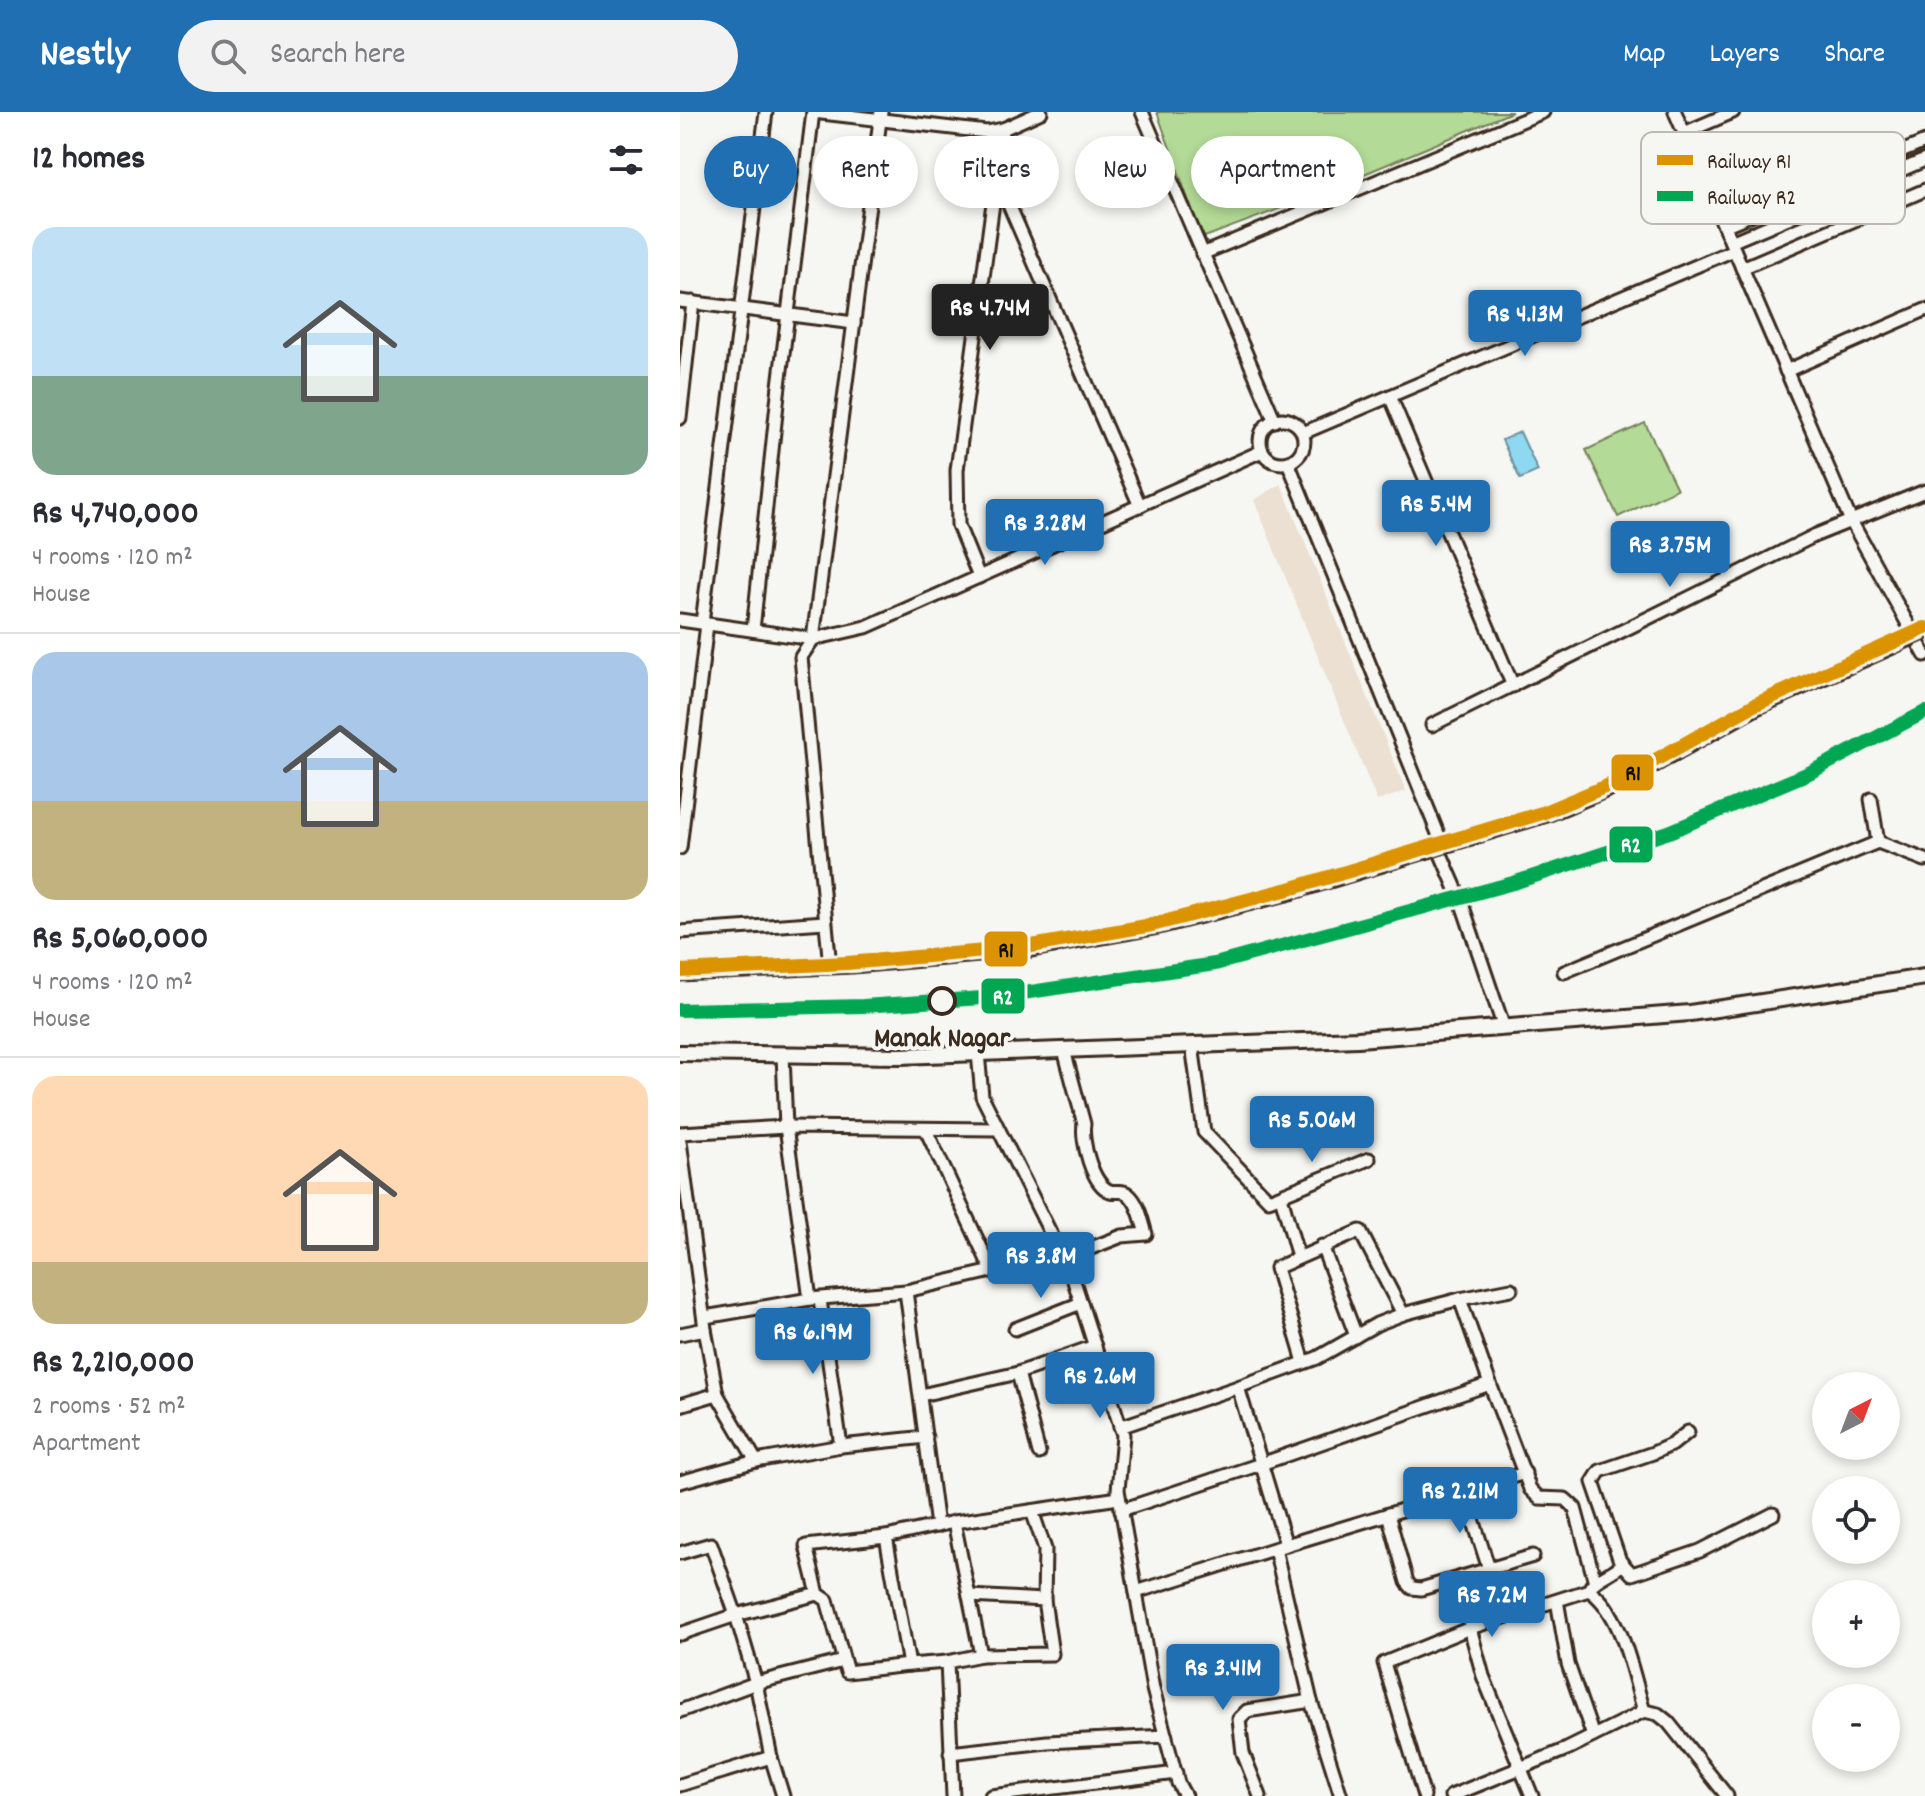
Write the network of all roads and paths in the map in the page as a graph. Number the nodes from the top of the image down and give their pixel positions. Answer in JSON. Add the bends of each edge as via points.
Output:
{"nodes":[{"id":1,"x":766,"y":112,"type":"edge"},
{"id":2,"x":813,"y":112,"type":"edge"},
{"id":3,"x":1041,"y":112,"type":"edge"},
{"id":4,"x":1142,"y":112,"type":"edge"},
{"id":5,"x":1543,"y":112,"type":"edge"},
{"id":6,"x":1675,"y":112,"type":"edge"},
{"id":7,"x":1733,"y":112,"type":"edge"},
{"id":8,"x":881,"y":116,"type":"edge"},
{"id":9,"x":1003,"y":129,"type":"junction"},
{"id":10,"x":1684,"y":132,"type":"edge"},
{"id":11,"x":1686,"y":132,"type":"edge"},
{"id":12,"x":1002,"y":136,"type":"edge"},
{"id":13,"x":1925,"y":142,"type":"edge"},
{"id":14,"x":1905,"y":150,"type":"edge"},
{"id":15,"x":1925,"y":160,"type":"edge"},
{"id":16,"x":1905,"y":169,"type":"edge"},
{"id":17,"x":1925,"y":190,"type":"edge"},
{"id":18,"x":1905,"y":199,"type":"edge"},
{"id":19,"x":992,"y":208,"type":"edge"},
{"id":20,"x":1010,"y":208,"type":"edge"},
{"id":21,"x":1729,"y":224,"type":"edge"},
{"id":22,"x":1782,"y":224,"type":"edge"},
{"id":23,"x":1845,"y":224,"type":"edge"},
{"id":24,"x":1724,"y":226,"type":"joint"},
{"id":25,"x":1733,"y":246,"type":"junction"},
{"id":26,"x":1202,"y":254,"type":"junction"},
{"id":27,"x":1742,"y":268,"type":"junction"},
{"id":28,"x":680,"y":301,"type":"edge"},
{"id":29,"x":693,"y":302,"type":"junction"},
{"id":30,"x":741,"y":309,"type":"junction"},
{"id":31,"x":1925,"y":310,"type":"edge"},
{"id":32,"x":787,"y":314,"type":"junction"},
{"id":33,"x":854,"y":323,"type":"junction"},
{"id":34,"x":1786,"y":371,"type":"junction"},
{"id":35,"x":1390,"y":396,"type":"junction"},
{"id":36,"x":680,"y":418,"type":"edge"},
{"id":37,"x":1275,"y":421,"type":"junction"},
{"id":38,"x":1303,"y":433,"type":"junction"},
{"id":39,"x":1262,"y":451,"type":"junction"},
{"id":40,"x":1288,"y":462,"type":"junction"},
{"id":41,"x":1925,"y":491,"type":"edge"},
{"id":42,"x":1140,"y":506,"type":"junction"},
{"id":43,"x":1851,"y":521,"type":"junction"},
{"id":44,"x":979,"y":577,"type":"junction"},
{"id":45,"x":680,"y":620,"type":"edge"},
{"id":46,"x":704,"y":624,"type":"junction"},
{"id":47,"x":753,"y":630,"type":"junction"},
{"id":48,"x":813,"y":639,"type":"junction"},
{"id":49,"x":1925,"y":655,"type":"edge"},
{"id":50,"x":1513,"y":686,"type":"junction"},
{"id":51,"x":1432,"y":725,"type":"dead end"},
{"id":52,"x":1871,"y":799,"type":"dead end"},
{"id":53,"x":1878,"y":842,"type":"junction"},
{"id":54,"x":680,"y":848,"type":"edge"},
{"id":55,"x":1925,"y":860,"type":"edge"},
{"id":56,"x":825,"y":922,"type":"junction"},
{"id":57,"x":680,"y":932,"type":"edge"},
{"id":58,"x":829,"y":956,"type":"dead end"},
{"id":59,"x":1564,"y":972,"type":"dead end"},
{"id":60,"x":1925,"y":977,"type":"edge"},
{"id":61,"x":1504,"y":1028,"type":"junction"},
{"id":62,"x":1192,"y":1045,"type":"junction"},
{"id":63,"x":1064,"y":1050,"type":"junction"},
{"id":64,"x":680,"y":1053,"type":"edge"},
{"id":65,"x":978,"y":1053,"type":"junction"},
{"id":66,"x":783,"y":1055,"type":"junction"},
{"id":67,"x":786,"y":1127,"type":"junction"},
{"id":68,"x":997,"y":1129,"type":"junction"},
{"id":69,"x":926,"y":1130,"type":"junction"},
{"id":70,"x":680,"y":1133,"type":"edge"},
{"id":71,"x":680,"y":1141,"type":"edge"},
{"id":72,"x":1369,"y":1159,"type":"dead end"},
{"id":73,"x":1281,"y":1196,"type":"junction"},
{"id":74,"x":1322,"y":1246,"type":"junction"},
{"id":75,"x":1298,"y":1257,"type":"junction"},
{"id":76,"x":1063,"y":1259,"type":"junction"},
{"id":77,"x":1511,"y":1289,"type":"dead end"},
{"id":78,"x":906,"y":1291,"type":"junction"},
{"id":79,"x":1460,"y":1299,"type":"junction"},
{"id":80,"x":815,"y":1300,"type":"junction"},
{"id":81,"x":1081,"y":1303,"type":"junction"},
{"id":82,"x":1403,"y":1314,"type":"junction"},
{"id":83,"x":705,"y":1323,"type":"junction"},
{"id":84,"x":1015,"y":1329,"type":"dead end"},
{"id":85,"x":680,"y":1334,"type":"edge"},
{"id":86,"x":1356,"y":1336,"type":"junction"},
{"id":87,"x":1095,"y":1346,"type":"junction"},
{"id":88,"x":1304,"y":1362,"type":"junction"},
{"id":89,"x":1018,"y":1373,"type":"junction"},
{"id":90,"x":1490,"y":1384,"type":"junction"},
{"id":91,"x":1238,"y":1387,"type":"junction"},
{"id":92,"x":717,"y":1394,"type":"junction"},
{"id":93,"x":921,"y":1395,"type":"junction"},
{"id":94,"x":680,"y":1405,"type":"edge"},
{"id":95,"x":1120,"y":1427,"type":"junction"},
{"id":96,"x":1688,"y":1432,"type":"dead end"},
{"id":97,"x":926,"y":1437,"type":"junction"},
{"id":98,"x":841,"y":1446,"type":"junction"},
{"id":99,"x":1039,"y":1453,"type":"dead end"},
{"id":100,"x":756,"y":1461,"type":"junction"},
{"id":101,"x":1261,"y":1464,"type":"junction"},
{"id":102,"x":1525,"y":1473,"type":"junction"},
{"id":103,"x":680,"y":1482,"type":"edge"},
{"id":104,"x":1464,"y":1491,"type":"junction"},
{"id":105,"x":1120,"y":1504,"type":"junction"},
{"id":106,"x":1032,"y":1511,"type":"junction"},
{"id":107,"x":1388,"y":1514,"type":"junction"},
{"id":108,"x":1773,"y":1514,"type":"dead end"},
{"id":109,"x":954,"y":1522,"type":"junction"},
{"id":110,"x":937,"y":1526,"type":"junction"},
{"id":111,"x":886,"y":1537,"type":"junction"},
{"id":112,"x":1281,"y":1547,"type":"junction"},
{"id":113,"x":680,"y":1553,"type":"edge"},
{"id":114,"x":1533,"y":1556,"type":"dead end"},
{"id":115,"x":1623,"y":1564,"type":"junction"},
{"id":116,"x":1489,"y":1569,"type":"junction"},
{"id":117,"x":1592,"y":1586,"type":"junction"},
{"id":118,"x":1136,"y":1592,"type":"junction"},
{"id":119,"x":818,"y":1594,"type":"junction"},
{"id":120,"x":969,"y":1596,"type":"junction"},
{"id":121,"x":1044,"y":1600,"type":"junction"},
{"id":122,"x":1558,"y":1606,"type":"dead end"},
{"id":123,"x":736,"y":1615,"type":"junction"},
{"id":124,"x":1470,"y":1628,"type":"junction"},
{"id":125,"x":680,"y":1634,"type":"edge"},
{"id":126,"x":981,"y":1655,"type":"junction"},
{"id":127,"x":843,"y":1661,"type":"junction"},
{"id":128,"x":947,"y":1662,"type":"junction"},
{"id":129,"x":909,"y":1665,"type":"junction"},
{"id":130,"x":756,"y":1683,"type":"junction"},
{"id":131,"x":1311,"y":1701,"type":"junction"},
{"id":132,"x":680,"y":1711,"type":"edge"},
{"id":133,"x":1644,"y":1711,"type":"junction"},
{"id":134,"x":1166,"y":1736,"type":"junction"},
{"id":135,"x":1593,"y":1736,"type":"junction"},
{"id":136,"x":950,"y":1753,"type":"junction"},
{"id":137,"x":771,"y":1757,"type":"junction"},
{"id":138,"x":1520,"y":1768,"type":"junction"},
{"id":139,"x":1176,"y":1773,"type":"junction"},
{"id":140,"x":680,"y":1785,"type":"edge"},
{"id":141,"x":783,"y":1796,"type":"edge"},
{"id":142,"x":953,"y":1796,"type":"edge"},
{"id":143,"x":991,"y":1796,"type":"edge"},
{"id":144,"x":1185,"y":1796,"type":"edge"},
{"id":145,"x":1260,"y":1796,"type":"edge"},
{"id":146,"x":1341,"y":1796,"type":"edge"},
{"id":147,"x":1424,"y":1796,"type":"edge"},
{"id":148,"x":1451,"y":1796,"type":"edge"},
{"id":149,"x":1532,"y":1796,"type":"edge"},
{"id":150,"x":1727,"y":1796,"type":"edge"}],
"edges":[{"from":1,"to":30,"type":"street"},
{"from":2,"to":8,"type":"street"},
{"from":2,"to":32,"type":"street"},
{"from":3,"to":9,"type":"street"},
{"from":4,"to":26,"type":"street"},
{"from":5,"to":26,"type":"street"},
{"from":6,"to":10,"type":"street"},
{"from":7,"to":11,"type":"street"},
{"from":8,"to":9,"type":"street","via":[[987,132]]},
{"from":8,"to":33,"type":"street"},
{"from":9,"to":12,"type":"street"},
{"from":13,"to":14,"type":"street"},
{"from":15,"to":16,"type":"street"},
{"from":17,"to":18,"type":"street"},
{"from":19,"to":44,"type":"street","via":[[957,470],[958,525]]},
{"from":20,"to":42,"type":"street"},
{"from":21,"to":24,"type":"street"},
{"from":22,"to":25,"type":"street"},
{"from":23,"to":27,"type":"street"},
{"from":24,"to":25,"type":"street"},
{"from":25,"to":27,"type":"street"},
{"from":25,"to":35,"type":"street"},
{"from":26,"to":37,"type":"street"},
{"from":27,"to":34,"type":"street"},
{"from":28,"to":29,"type":"street"},
{"from":29,"to":30,"type":"street"},
{"from":29,"to":36,"type":"street"},
{"from":30,"to":32,"type":"street"},
{"from":30,"to":46,"type":"street"},
{"from":31,"to":34,"type":"street"},
{"from":32,"to":33,"type":"street"},
{"from":32,"to":47,"type":"street"},
{"from":33,"to":48,"type":"street"},
{"from":34,"to":43,"type":"street"},
{"from":35,"to":38,"type":"street"},
{"from":35,"to":50,"type":"street"},
{"from":37,"to":38,"type":"street","via":[[1292,421]]},
{"from":37,"to":39,"type":"street","via":[[1264,427]]},
{"from":38,"to":40,"type":"street","via":[[1302,451]]},
{"from":39,"to":40,"type":"street","via":[[1274,462]]},
{"from":39,"to":42,"type":"street"},
{"from":40,"to":61,"type":"street","via":[[1439,836],[1437,845]]},
{"from":41,"to":43,"type":"street"},
{"from":42,"to":44,"type":"street"},
{"from":43,"to":49,"type":"street"},
{"from":43,"to":50,"type":"street"},
{"from":44,"to":48,"type":"street","via":[[866,627]]},
{"from":45,"to":46,"type":"street"},
{"from":46,"to":47,"type":"street"},
{"from":46,"to":54,"type":"street"},
{"from":47,"to":48,"type":"street"},
{"from":48,"to":56,"type":"street","via":[[801,657]]},
{"from":50,"to":51,"type":"street"},
{"from":52,"to":53,"type":"street"},
{"from":53,"to":55,"type":"street"},
{"from":53,"to":59,"type":"street"},
{"from":56,"to":57,"type":"street"},
{"from":56,"to":58,"type":"street"},
{"from":60,"to":61,"type":"street","via":[[1690,1013]]},
{"from":61,"to":62,"type":"street"},
{"from":62,"to":63,"type":"street"},
{"from":62,"to":73,"type":"street","via":[[1204,1132],[1269,1200]]},
{"from":63,"to":65,"type":"street"},
{"from":63,"to":76,"type":"street","via":[[1094,1172],[1103,1186],[1131,1196],[1146,1234],[1122,1236]]},
{"from":64,"to":66,"type":"street"},
{"from":65,"to":66,"type":"street"},
{"from":65,"to":68,"type":"street","via":[[982,1096]]},
{"from":66,"to":67,"type":"street"},
{"from":67,"to":69,"type":"street"},
{"from":67,"to":70,"type":"street"},
{"from":67,"to":80,"type":"street"},
{"from":68,"to":69,"type":"street"},
{"from":68,"to":76,"type":"street"},
{"from":69,"to":78,"type":"street","via":[[992,1271]]},
{"from":71,"to":83,"type":"street"},
{"from":72,"to":73,"type":"street"},
{"from":73,"to":75,"type":"street"},
{"from":74,"to":75,"type":"street"},
{"from":74,"to":82,"type":"street","via":[[1360,1231]]},
{"from":74,"to":86,"type":"street"},
{"from":75,"to":88,"type":"street","via":[[1276,1268]]},
{"from":76,"to":81,"type":"street"},
{"from":77,"to":79,"type":"street"},
{"from":78,"to":80,"type":"street"},
{"from":78,"to":93,"type":"street"},
{"from":79,"to":82,"type":"street"},
{"from":79,"to":90,"type":"street"},
{"from":80,"to":83,"type":"street"},
{"from":80,"to":98,"type":"street"},
{"from":81,"to":84,"type":"street"},
{"from":81,"to":87,"type":"street"},
{"from":82,"to":86,"type":"street"},
{"from":83,"to":85,"type":"street"},
{"from":83,"to":92,"type":"street"},
{"from":86,"to":88,"type":"street"},
{"from":87,"to":89,"type":"street"},
{"from":87,"to":95,"type":"street"},
{"from":88,"to":91,"type":"street"},
{"from":89,"to":93,"type":"street"},
{"from":89,"to":99,"type":"street"},
{"from":90,"to":101,"type":"street"},
{"from":90,"to":102,"type":"street"},
{"from":91,"to":95,"type":"street"},
{"from":91,"to":101,"type":"street"},
{"from":92,"to":94,"type":"street"},
{"from":92,"to":100,"type":"street"},
{"from":93,"to":97,"type":"street"},
{"from":95,"to":105,"type":"street"},
{"from":96,"to":115,"type":"street","via":[[1653,1453],[1600,1471],[1593,1482]]},
{"from":97,"to":98,"type":"street"},
{"from":97,"to":110,"type":"street"},
{"from":98,"to":100,"type":"street"},
{"from":100,"to":103,"type":"street"},
{"from":101,"to":105,"type":"street"},
{"from":101,"to":112,"type":"street"},
{"from":102,"to":104,"type":"street"},
{"from":102,"to":117,"type":"street","via":[[1539,1498],[1565,1499],[1575,1508]]},
{"from":104,"to":107,"type":"street"},
{"from":104,"to":116,"type":"street"},
{"from":105,"to":106,"type":"street"},
{"from":105,"to":118,"type":"street"},
{"from":106,"to":109,"type":"street"},
{"from":106,"to":121,"type":"street","via":[[1045,1549]]},
{"from":107,"to":112,"type":"street"},
{"from":107,"to":116,"type":"street","via":[[1412,1588]]},
{"from":108,"to":115,"type":"street","via":[[1646,1572],[1632,1574]]},
{"from":109,"to":110,"type":"street"},
{"from":109,"to":120,"type":"street"},
{"from":110,"to":111,"type":"street"},
{"from":111,"to":119,"type":"street","via":[[806,1546]]},
{"from":111,"to":129,"type":"street"},
{"from":112,"to":118,"type":"street"},
{"from":112,"to":131,"type":"street"},
{"from":113,"to":123,"type":"street","via":[[711,1544]]},
{"from":114,"to":116,"type":"street"},
{"from":115,"to":117,"type":"street"},
{"from":117,"to":124,"type":"street"},
{"from":117,"to":133,"type":"street","via":[[1617,1626]]},
{"from":118,"to":134,"type":"street"},
{"from":119,"to":123,"type":"street"},
{"from":119,"to":127,"type":"street","via":[[827,1600]]},
{"from":120,"to":121,"type":"street"},
{"from":120,"to":126,"type":"street"},
{"from":121,"to":126,"type":"street","via":[[1052,1654]]},
{"from":122,"to":135,"type":"street","via":[[1568,1664]]},
{"from":123,"to":125,"type":"street"},
{"from":123,"to":130,"type":"street"},
{"from":124,"to":138,"type":"street"},
{"from":124,"to":147,"type":"street","via":[[1384,1663]]},
{"from":126,"to":128,"type":"street"},
{"from":127,"to":129,"type":"street","via":[[847,1672]]},
{"from":127,"to":130,"type":"street"},
{"from":128,"to":129,"type":"street"},
{"from":128,"to":136,"type":"street"},
{"from":130,"to":132,"type":"street"},
{"from":130,"to":137,"type":"street"},
{"from":131,"to":145,"type":"street","via":[[1247,1711],[1239,1719],[1243,1753]]},
{"from":131,"to":146,"type":"street"},
{"from":133,"to":135,"type":"street"},
{"from":133,"to":150,"type":"street","via":[[1668,1722]]},
{"from":134,"to":136,"type":"street"},
{"from":134,"to":139,"type":"street"},
{"from":135,"to":138,"type":"street"},
{"from":136,"to":142,"type":"street"},
{"from":137,"to":140,"type":"street"},
{"from":137,"to":141,"type":"street"},
{"from":138,"to":148,"type":"street"},
{"from":138,"to":149,"type":"street"},
{"from":139,"to":143,"type":"street"},
{"from":139,"to":144,"type":"street"}]}
